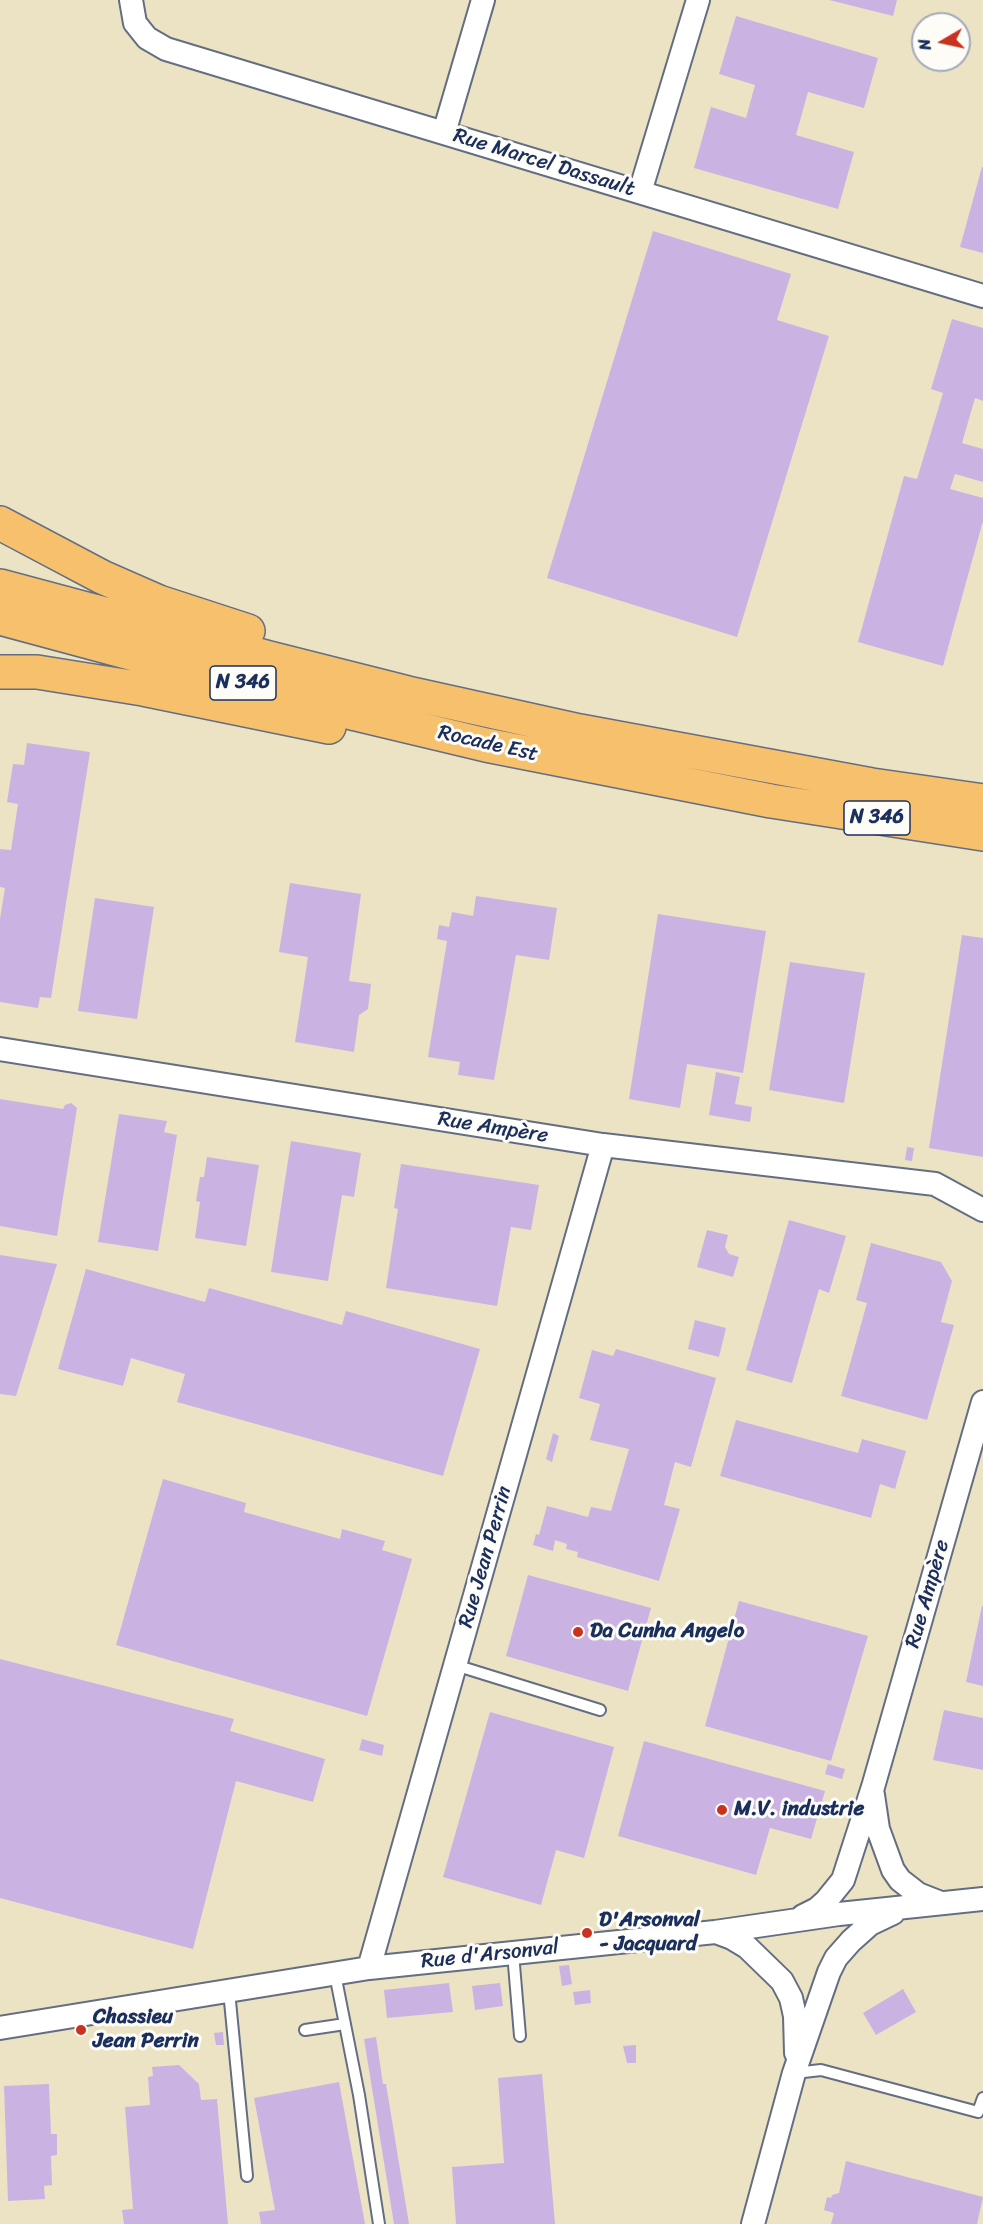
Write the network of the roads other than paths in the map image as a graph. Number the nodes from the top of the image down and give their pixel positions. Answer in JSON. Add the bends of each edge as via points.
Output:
{"nodes":[{"id":1,"x":131,"y":0,"type":"edge"},
{"id":2,"x":483,"y":0,"type":"edge"},
{"id":3,"x":698,"y":0,"type":"edge"},
{"id":4,"x":444,"y":133,"type":"junction"},
{"id":5,"x":640,"y":192,"type":"junction"},
{"id":6,"x":983,"y":296,"type":"edge"},
{"id":7,"x":0,"y":523,"type":"edge"},
{"id":8,"x":0,"y":586,"type":"edge"},
{"id":9,"x":0,"y":618,"type":"edge"},
{"id":10,"x":0,"y":672,"type":"edge"},
{"id":11,"x":408,"y":693,"type":"junction"},
{"id":12,"x":486,"y":745,"type":"junction"},
{"id":13,"x":983,"y":801,"type":"edge"},
{"id":14,"x":983,"y":834,"type":"edge"},
{"id":15,"x":0,"y":1049,"type":"edge"},
{"id":16,"x":603,"y":1145,"type":"junction"},
{"id":17,"x":983,"y":1210,"type":"edge"},
{"id":18,"x":983,"y":1402,"type":"edge"},
{"id":19,"x":455,"y":1665,"type":"junction"},
{"id":20,"x":600,"y":1710,"type":"dead end"},
{"id":21,"x":873,"y":1787,"type":"junction"},
{"id":22,"x":983,"y":1899,"type":"edge"},
{"id":23,"x":941,"y":1903,"type":"junction"},
{"id":24,"x":908,"y":1907,"type":"junction"},
{"id":25,"x":790,"y":1921,"type":"junction"},
{"id":26,"x":715,"y":1932,"type":"junction"},
{"id":27,"x":513,"y":1953,"type":"junction"},
{"id":28,"x":369,"y":1968,"type":"junction"},
{"id":29,"x":335,"y":1974,"type":"junction"},
{"id":30,"x":229,"y":1990,"type":"junction"},
{"id":31,"x":345,"y":2024,"type":"junction"},
{"id":32,"x":0,"y":2028,"type":"edge"},
{"id":33,"x":305,"y":2030,"type":"dead end"},
{"id":34,"x":520,"y":2036,"type":"dead end"},
{"id":35,"x":794,"y":2073,"type":"junction"},
{"id":36,"x":983,"y":2098,"type":"edge"},
{"id":37,"x":247,"y":2176,"type":"dead end"},
{"id":38,"x":380,"y":2224,"type":"edge"},
{"id":39,"x":753,"y":2224,"type":"edge"}],
"edges":[{"from":1,"to":4,"type":"street","name":"Rue Marcel Dassault","via":[[135,23],[147,38],[166,49]]},
{"from":2,"to":4,"type":"street"},
{"from":3,"to":5,"type":"street"},
{"from":4,"to":5,"type":"street","name":"Rue Marcel Dassault"},
{"from":5,"to":6,"type":"street","name":"Rue Marcel Dassault"},
{"from":7,"to":11,"type":"highway","via":[[159,602],[386,671]]},
{"from":8,"to":11,"type":"highway","name":"Rocade Est","number":"N 346"},
{"from":9,"to":12,"type":"highway","name":"Rocade Est","number":"N 346"},
{"from":10,"to":12,"type":"highway","via":[[37,672],[143,689],[446,752]]},
{"from":11,"to":13,"type":"highway","name":"Rocade Est","number":"N 346","via":[[580,731],[872,785]]},
{"from":12,"to":14,"type":"highway","name":"Rocade Est","number":"N 346","via":[[771,801]]},
{"from":15,"to":16,"type":"street","name":"Rue Ampère"},
{"from":16,"to":17,"type":"street","name":"Rue Ampère","via":[[935,1184]]},
{"from":16,"to":19,"type":"street","name":"Rue Jean Perrin"},
{"from":18,"to":21,"type":"street","name":"Rue Ampère"},
{"from":19,"to":20,"type":"lane"},
{"from":19,"to":28,"type":"street","name":"Rue Jean Perrin"},
{"from":21,"to":23,"type":"street","name":"Rue Ampère","via":[[878,1829],[893,1870],[918,1894]]},
{"from":21,"to":25,"type":"street","name":"Rue Ampère","via":[[843,1880],[817,1909]]},
{"from":22,"to":23,"type":"street","name":"Rue d'Arsonval"},
{"from":23,"to":24,"type":"street","name":"Rue d'Arsonval"},
{"from":24,"to":25,"type":"street","name":"Rue d'Arsonval"},
{"from":24,"to":35,"type":"street","via":[[870,1924],[836,1958]]},
{"from":25,"to":26,"type":"street","name":"Rue d'Arsonval"},
{"from":26,"to":27,"type":"street","name":"Rue d'Arsonval"},
{"from":26,"to":35,"type":"street","via":[[756,1953],[787,1989],[796,2026]]},
{"from":27,"to":28,"type":"street","name":"Rue d'Arsonval"},
{"from":27,"to":34,"type":"lane"},
{"from":28,"to":29,"type":"street","name":"Rue d'Arsonval"},
{"from":29,"to":30,"type":"street","name":"Rue d'Arsonval"},
{"from":29,"to":31,"type":"lane"},
{"from":30,"to":32,"type":"street","name":"Rue d'Arsonval"},
{"from":30,"to":37,"type":"lane"},
{"from":31,"to":33,"type":"lane"},
{"from":31,"to":38,"type":"lane"},
{"from":35,"to":36,"type":"lane","via":[[821,2070],[978,2112]]},
{"from":35,"to":39,"type":"street"}]}
